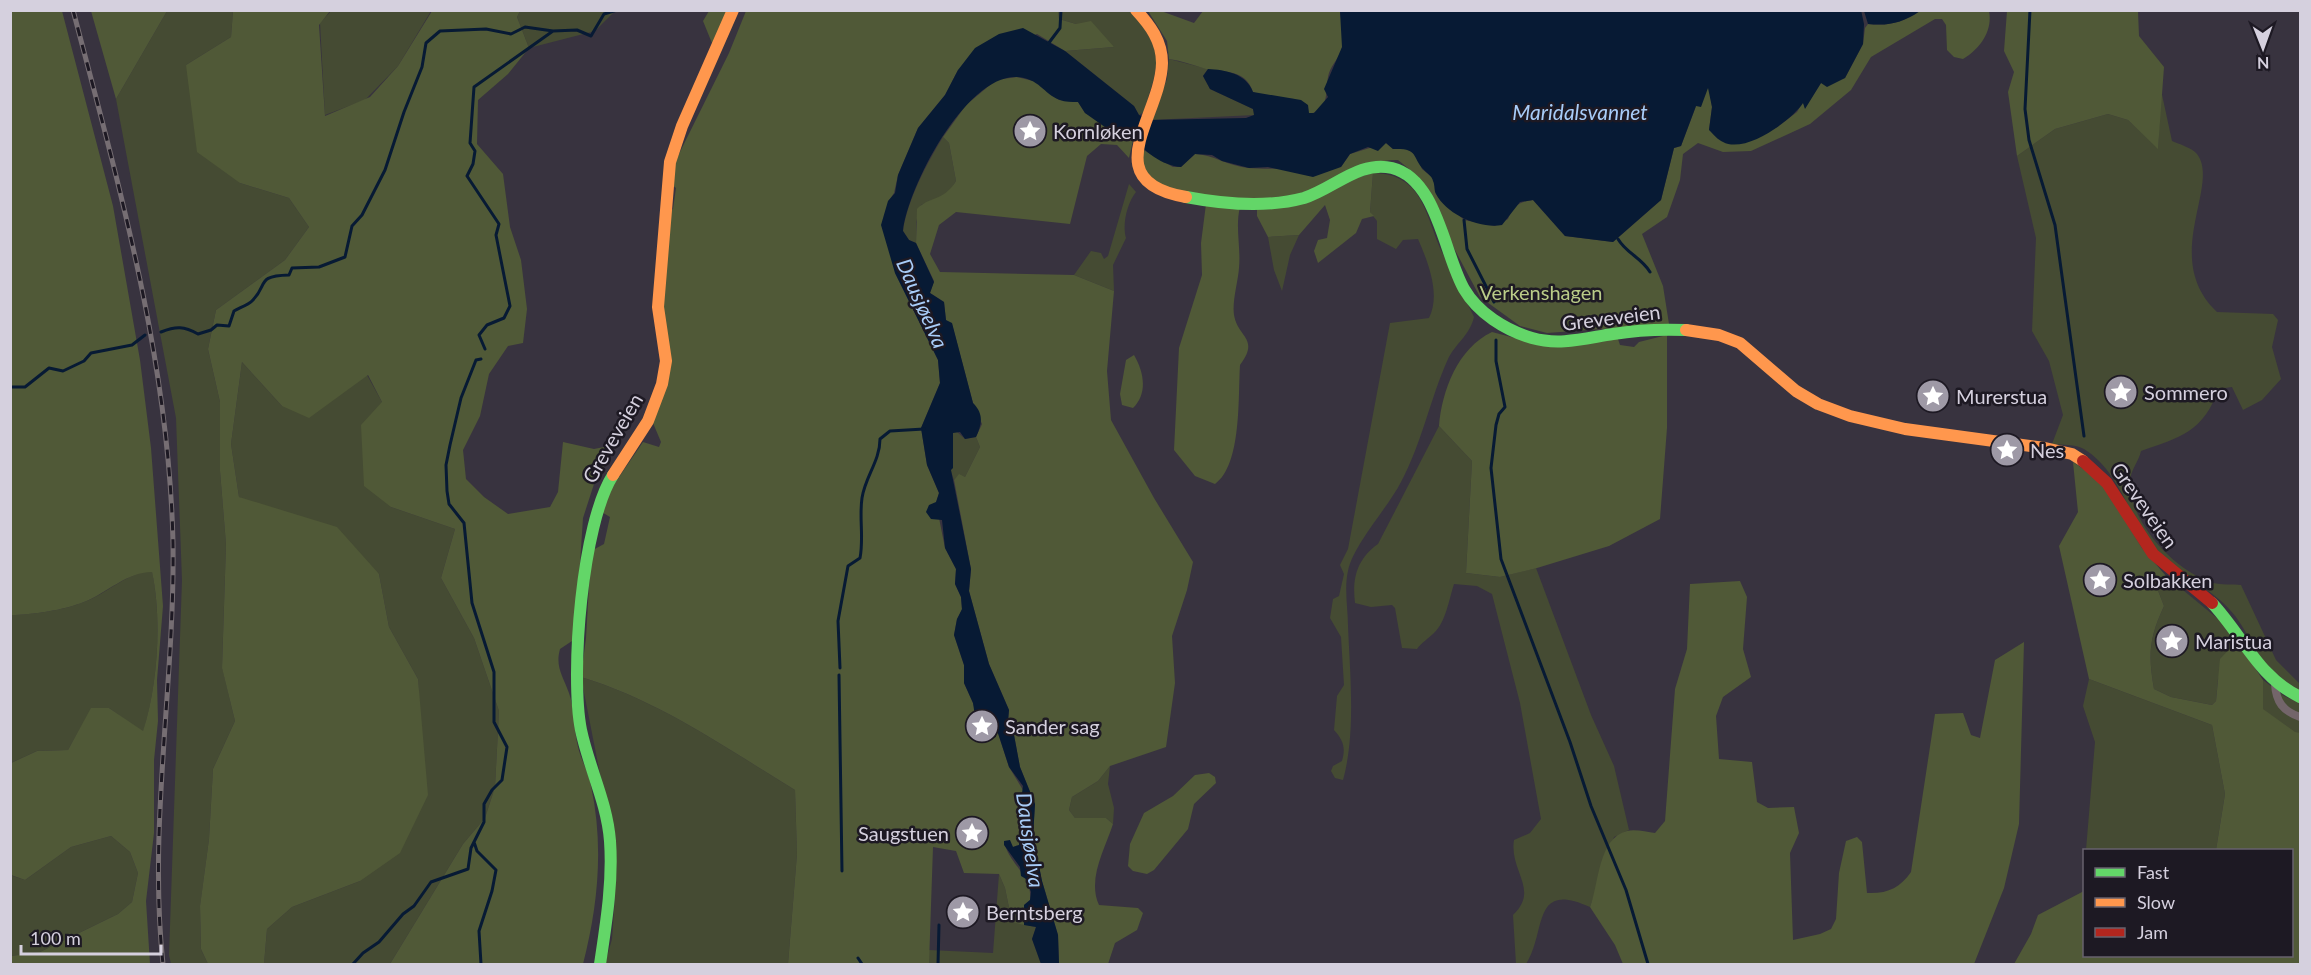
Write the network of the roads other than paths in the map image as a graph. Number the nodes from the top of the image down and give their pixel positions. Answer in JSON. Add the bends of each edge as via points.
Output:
{"nodes":[{"id":1,"x":733,"y":10,"type":"edge"},
{"id":2,"x":1137,"y":10,"type":"edge"},
{"id":3,"x":2275,"y":684,"type":"junction"},
{"id":4,"x":2301,"y":697,"type":"edge"},
{"id":5,"x":2301,"y":717,"type":"edge"},
{"id":6,"x":600,"y":964,"type":"edge"}],
"edges":[{"from":1,"to":6,"type":"street","name":"Greveveien","via":[[670,162],[658,307],[666,361],[662,384],[648,421],[597,504],[590,540],[575,671],[581,730],[606,814],[610,842],[608,911]]},
{"from":2,"to":3,"type":"street","name":"Greveveien","via":[[1161,52],[1161,76],[1136,160],[1138,170],[1151,187],[1202,199],[1285,202],[1376,167],[1400,170],[1426,197],[1459,279],[1474,303],[1514,331],[1557,344],[1650,330],[1723,335],[1752,350],[1797,392],[1850,416],[2072,454],[2101,473],[2146,546],[2170,571],[2212,603]]},
{"from":3,"to":4,"type":"street","name":"Greveveien"},
{"from":3,"to":5,"type":"street","via":[[2276,699]]}]}
